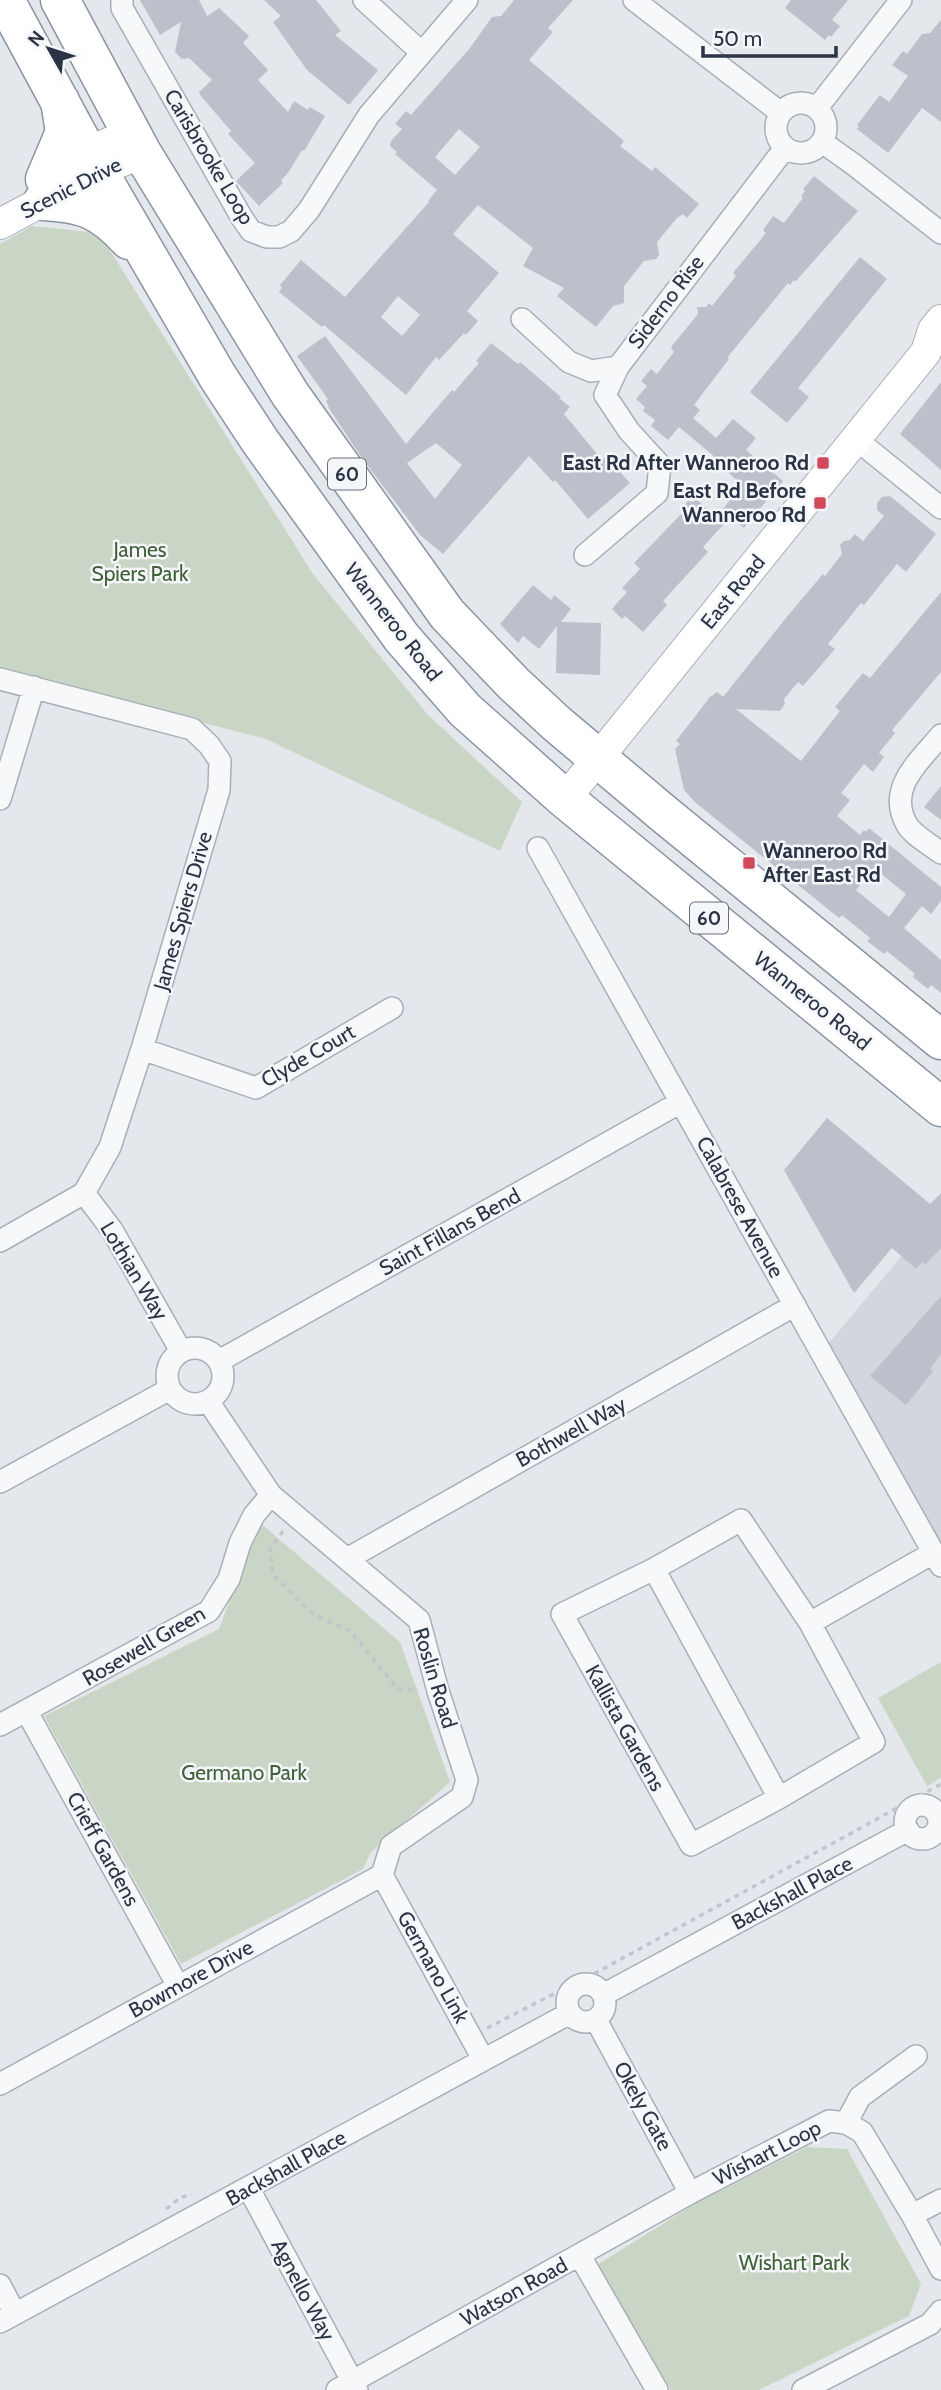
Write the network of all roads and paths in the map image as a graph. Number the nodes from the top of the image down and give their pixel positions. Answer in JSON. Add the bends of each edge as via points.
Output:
{"nodes":[{"id":1,"x":5,"y":0,"type":"edge"},
{"id":2,"x":60,"y":0,"type":"edge"},
{"id":3,"x":121,"y":0,"type":"edge"},
{"id":4,"x":365,"y":0,"type":"edge"},
{"id":5,"x":467,"y":0,"type":"edge"},
{"id":6,"x":634,"y":0,"type":"edge"},
{"id":7,"x":901,"y":0,"type":"edge"},
{"id":8,"x":422,"y":53,"type":"junction"},
{"id":9,"x":60,"y":97,"type":"junction"},
{"id":10,"x":817,"y":108,"type":"junction"},
{"id":11,"x":781,"y":113,"type":"junction"},
{"id":12,"x":821,"y":142,"type":"junction"},
{"id":13,"x":137,"y":143,"type":"junction"},
{"id":14,"x":785,"y":148,"type":"junction"},
{"id":15,"x":93,"y":162,"type":"junction"},
{"id":16,"x":44,"y":190,"type":"junction"},
{"id":17,"x":0,"y":204,"type":"edge"},
{"id":18,"x":0,"y":224,"type":"edge"},
{"id":19,"x":941,"y":233,"type":"edge"},
{"id":20,"x":153,"y":268,"type":"junction"},
{"id":21,"x":522,"y":319,"type":"dead end"},
{"id":22,"x":941,"y":320,"type":"edge"},
{"id":23,"x":934,"y":348,"type":"edge"},
{"id":24,"x":618,"y":367,"type":"junction"},
{"id":25,"x":856,"y":440,"type":"junction"},
{"id":26,"x":941,"y":508,"type":"edge"},
{"id":27,"x":585,"y":555,"type":"dead end"},
{"id":28,"x":0,"y":679,"type":"edge"},
{"id":29,"x":34,"y":687,"type":"junction"},
{"id":30,"x":941,"y":735,"type":"edge"},
{"id":31,"x":597,"y":758,"type":"junction"},
{"id":32,"x":0,"y":799,"type":"edge"},
{"id":33,"x":565,"y":799,"type":"junction"},
{"id":34,"x":538,"y":848,"type":"dead end"},
{"id":35,"x":941,"y":853,"type":"edge"},
{"id":36,"x":392,"y":1008,"type":"dead end"},
{"id":37,"x":941,"y":1042,"type":"edge"},
{"id":38,"x":142,"y":1049,"type":"junction"},
{"id":39,"x":941,"y":1089,"type":"edge"},
{"id":40,"x":681,"y":1102,"type":"junction"},
{"id":41,"x":941,"y":1107,"type":"edge"},
{"id":42,"x":84,"y":1193,"type":"junction"},
{"id":43,"x":0,"y":1241,"type":"edge"},
{"id":44,"x":795,"y":1306,"type":"junction"},
{"id":45,"x":181,"y":1351,"type":"junction"},
{"id":46,"x":219,"y":1361,"type":"junction"},
{"id":47,"x":170,"y":1389,"type":"junction"},
{"id":48,"x":208,"y":1401,"type":"junction"},
{"id":49,"x":0,"y":1482,"type":"edge"},
{"id":50,"x":271,"y":1495,"type":"junction"},
{"id":51,"x":294,"y":1515,"type":"junction"},
{"id":52,"x":347,"y":1559,"type":"junction"},
{"id":53,"x":937,"y":1559,"type":"edge"},
{"id":54,"x":654,"y":1569,"type":"junction"},
{"id":55,"x":810,"y":1623,"type":"junction"},
{"id":56,"x":438,"y":1691,"type":"junction"},
{"id":57,"x":27,"y":1712,"type":"junction"},
{"id":58,"x":0,"y":1725,"type":"edge"},
{"id":59,"x":941,"y":1784,"type":"edge"},
{"id":60,"x":779,"y":1798,"type":"junction"},
{"id":61,"x":939,"y":1813,"type":"edge"},
{"id":62,"x":908,"y":1830,"type":"junction"},
{"id":63,"x":937,"y":1843,"type":"edge"},
{"id":64,"x":382,"y":1875,"type":"junction"},
{"id":65,"x":178,"y":1986,"type":"junction"},
{"id":66,"x":603,"y":1995,"type":"junction"},
{"id":67,"x":570,"y":2013,"type":"junction"},
{"id":68,"x":596,"y":2020,"type":"junction"},
{"id":69,"x":472,"y":2037,"type":"junction"},
{"id":70,"x":916,"y":2056,"type":"dead end"},
{"id":71,"x":483,"y":2059,"type":"junction"},
{"id":72,"x":0,"y":2084,"type":"edge"},
{"id":73,"x":846,"y":2123,"type":"junction"},
{"id":74,"x":249,"y":2189,"type":"junction"},
{"id":75,"x":690,"y":2193,"type":"junction"},
{"id":76,"x":941,"y":2200,"type":"edge"},
{"id":77,"x":912,"y":2216,"type":"junction"},
{"id":78,"x":580,"y":2256,"type":"junction"},
{"id":79,"x":941,"y":2269,"type":"edge"},
{"id":80,"x":0,"y":2285,"type":"edge"},
{"id":81,"x":941,"y":2311,"type":"edge"},
{"id":82,"x":7,"y":2318,"type":"edge"},
{"id":83,"x":349,"y":2387,"type":"edge"},
{"id":84,"x":657,"y":2390,"type":"edge"},
{"id":85,"x":803,"y":2390,"type":"edge"}],
"edges":[{"from":1,"to":9,"type":"highway","name":"Wanneroo Road","number":"60"},
{"from":2,"to":13,"type":"highway","number":"60"},
{"from":3,"to":8,"type":"street","name":"Carisbrooke Loop","via":[[242,218],[251,232],[267,237],[291,231],[309,210],[369,115]]},
{"from":4,"to":8,"type":"street"},
{"from":5,"to":8,"type":"street","name":"Carisbrooke Loop"},
{"from":6,"to":11,"type":"street"},
{"from":7,"to":10,"type":"street"},
{"from":9,"to":15,"type":"highway","name":"Wanneroo Road","number":"60"},
{"from":9,"to":16,"type":"highway","via":[[65,132]]},
{"from":10,"to":11,"type":"street","via":[[794,104]]},
{"from":10,"to":12,"type":"street","via":[[826,128]]},
{"from":11,"to":14,"type":"street","via":[[776,128]]},
{"from":12,"to":14,"type":"street","via":[[801,153]]},
{"from":12,"to":19,"type":"street"},
{"from":13,"to":15,"type":"street","name":"Scenic Drive"},
{"from":13,"to":31,"type":"highway","number":"60","via":[[290,394],[413,569],[447,614],[506,676]]},
{"from":14,"to":24,"type":"street","name":"Siderno Rise"},
{"from":15,"to":16,"type":"street","name":"Scenic Drive"},
{"from":15,"to":20,"type":"highway","name":"Wanneroo Road","number":"60"},
{"from":16,"to":17,"type":"street","name":"Scenic Drive"},
{"from":16,"to":18,"type":"street","name":"Scenic Drive"},
{"from":16,"to":20,"type":"highway","via":[[102,213]]},
{"from":20,"to":33,"type":"highway","name":"Wanneroo Road","number":"60","via":[[260,441],[402,638],[465,710]]},
{"from":21,"to":24,"type":"street","name":"Siderno Rise","via":[[569,362],[591,371]]},
{"from":22,"to":23,"type":"street","name":"East Road","via":[[933,330]]},
{"from":23,"to":25,"type":"street","name":"East Road"},
{"from":24,"to":27,"type":"street","via":[[605,396],[660,465],[657,493]]},
{"from":25,"to":26,"type":"street"},
{"from":25,"to":31,"type":"street","name":"East Road"},
{"from":28,"to":29,"type":"street","name":"James Spiers Drive"},
{"from":29,"to":32,"type":"street"},
{"from":29,"to":38,"type":"street","name":"James Spiers Drive","via":[[192,729],[220,761],[219,790]]},
{"from":30,"to":35,"type":"street","via":[[902,783],[900,802],[908,827]]},
{"from":31,"to":33,"type":"street","name":"East Road"},
{"from":31,"to":37,"type":"highway","number":"60"},
{"from":33,"to":41,"type":"highway","name":"Wanneroo Road","number":"60"},
{"from":34,"to":40,"type":"street","name":"Calabrese Avenue"},
{"from":36,"to":38,"type":"street","name":"Clyde Court","via":[[256,1088]]},
{"from":37,"to":39,"type":"highway","number":"60","via":[[930,1045],[917,1061],[923,1074]]},
{"from":38,"to":42,"type":"street","name":"James Spiers Drive","via":[[110,1147]]},
{"from":40,"to":44,"type":"street","name":"Calabrese Avenue"},
{"from":40,"to":46,"type":"street","name":"Saint Fillans Bend"},
{"from":42,"to":43,"type":"street"},
{"from":42,"to":45,"type":"street","name":"Lothian Way","via":[[112,1230]]},
{"from":44,"to":52,"type":"street","name":"Bothwell Way"},
{"from":44,"to":53,"type":"street","name":"Calabrese Avenue"},
{"from":45,"to":46,"type":"street","via":[[200,1348]]},
{"from":45,"to":47,"type":"street","via":[[167,1369]]},
{"from":46,"to":48,"type":"street","via":[[223,1380]]},
{"from":47,"to":48,"type":"street","via":[[189,1403]]},
{"from":47,"to":49,"type":"street"},
{"from":48,"to":50,"type":"street","name":"Roslin Road"},
{"from":50,"to":51,"type":"street","name":"Roslin Road"},
{"from":50,"to":57,"type":"street","name":"Rosewell Green","via":[[254,1515],[229,1579],[209,1611]]},
{"from":51,"to":52,"type":"street","name":"Roslin Road"},
{"from":51,"to":56,"type":"path","via":[[270,1549],[273,1575],[313,1614],[351,1631],[398,1689]]},
{"from":52,"to":56,"type":"street","name":"Roslin Road","via":[[419,1620]]},
{"from":53,"to":55,"type":"street"},
{"from":54,"to":55,"type":"street","name":"Kallista Gardens","via":[[741,1520]]},
{"from":54,"to":60,"type":"street"},
{"from":54,"to":60,"type":"street","name":"Kallista Gardens","via":[[562,1614],[691,1845]]},
{"from":55,"to":60,"type":"street","name":"Kallista Gardens","via":[[874,1742]]},
{"from":56,"to":64,"type":"street","name":"Roslin Road","via":[[467,1780],[462,1797],[391,1846]]},
{"from":57,"to":58,"type":"street","name":"Rosewell Green"},
{"from":57,"to":65,"type":"street","name":"Crieff Gardens"},
{"from":59,"to":69,"type":"path"},
{"from":61,"to":62,"type":"street","via":[[923,1805],[912,1809],[906,1819]]},
{"from":61,"to":63,"type":"street"},
{"from":62,"to":63,"type":"street"},
{"from":62,"to":66,"type":"street","name":"Backshall Place"},
{"from":64,"to":65,"type":"street","name":"Bowmore Drive"},
{"from":64,"to":69,"type":"street","name":"Germano Link"},
{"from":65,"to":72,"type":"street","name":"Bowmore Drive"},
{"from":66,"to":67,"type":"street","via":[[594,1986],[575,1988],[568,2000]]},
{"from":66,"to":68,"type":"street","via":[[605,2006]]},
{"from":67,"to":68,"type":"street","via":[[582,2021]]},
{"from":67,"to":71,"type":"street","name":"Backshall Place"},
{"from":68,"to":75,"type":"street","name":"Okely Gate"},
{"from":69,"to":71,"type":"street","name":"Germano Link"},
{"from":70,"to":73,"type":"street","name":"Wishart Loop","via":[[860,2097]]},
{"from":71,"to":74,"type":"street","name":"Backshall Place"},
{"from":73,"to":75,"type":"street","name":"Wishart Loop","via":[[828,2121]]},
{"from":73,"to":77,"type":"street","name":"Wishart Loop","via":[[862,2132]]},
{"from":74,"to":82,"type":"street","name":"Backshall Place"},
{"from":74,"to":83,"type":"street","name":"Agnello Way"},
{"from":75,"to":78,"type":"street","name":"Watson Road"},
{"from":76,"to":77,"type":"street"},
{"from":77,"to":79,"type":"street","name":"Wishart Loop"},
{"from":78,"to":83,"type":"street","name":"Watson Road"},
{"from":78,"to":84,"type":"street"},
{"from":80,"to":82,"type":"street"},
{"from":81,"to":85,"type":"street","via":[[930,2325]]}]}
